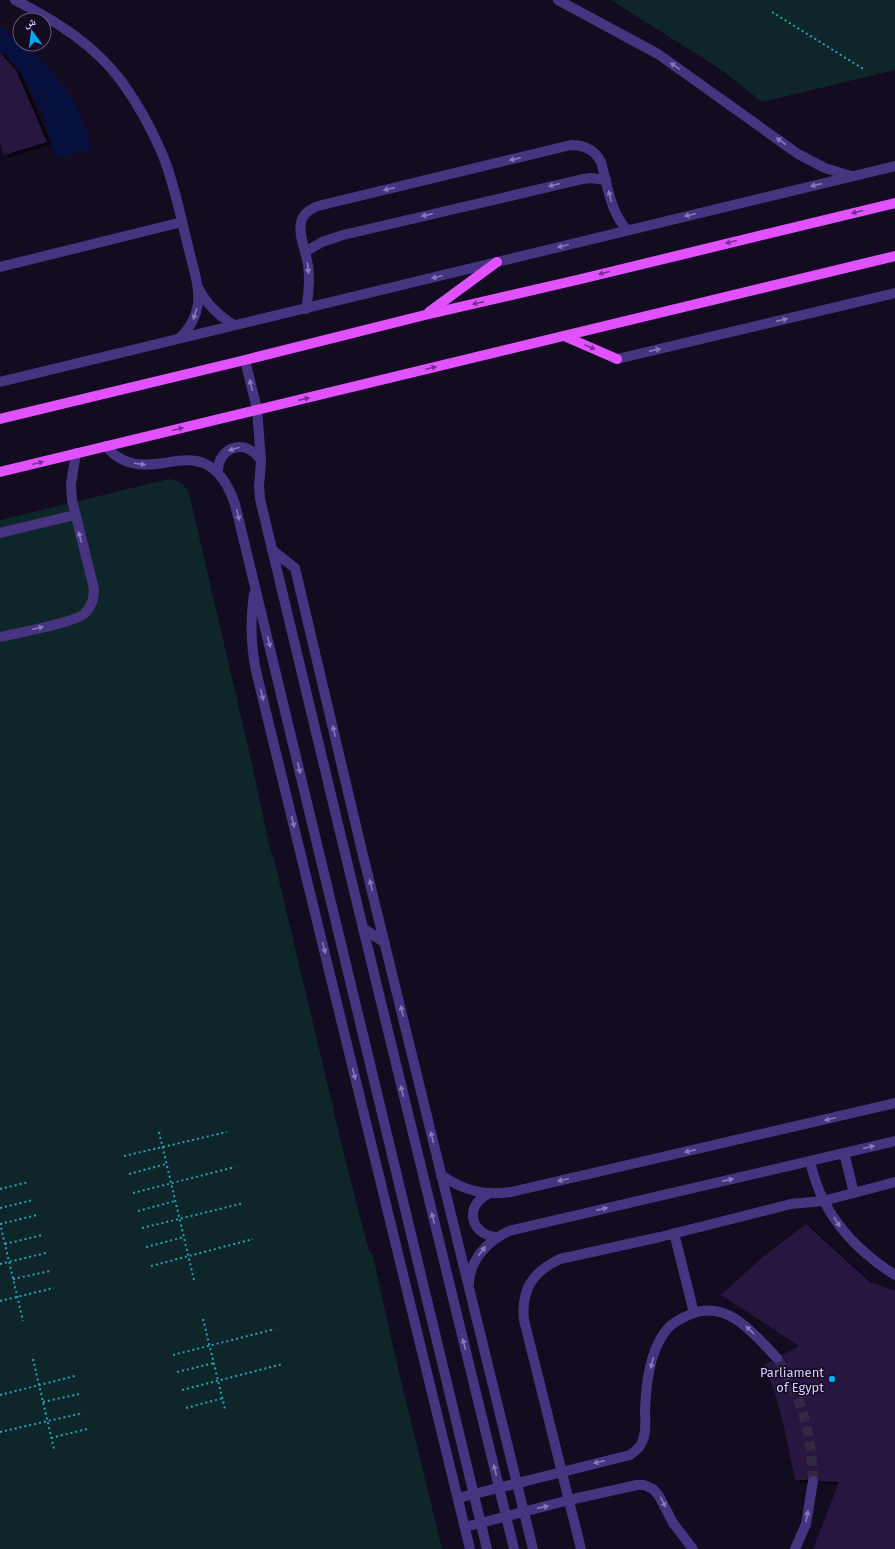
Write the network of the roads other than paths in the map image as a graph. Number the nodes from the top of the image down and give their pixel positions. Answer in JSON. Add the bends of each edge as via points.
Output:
{"nodes":[{"id":1,"x":15,"y":0,"type":"edge"},
{"id":2,"x":558,"y":0,"type":"edge"},
{"id":3,"x":895,"y":166,"type":"edge"},
{"id":4,"x":853,"y":177,"type":"junction"},
{"id":5,"x":606,"y":180,"type":"junction"},
{"id":6,"x":895,"y":203,"type":"edge"},
{"id":7,"x":182,"y":222,"type":"junction"},
{"id":8,"x":627,"y":230,"type":"junction"},
{"id":9,"x":305,"y":252,"type":"junction"},
{"id":10,"x":895,"y":256,"type":"edge"},
{"id":11,"x":497,"y":262,"type":"junction"},
{"id":12,"x":0,"y":267,"type":"edge"},
{"id":13,"x":197,"y":286,"type":"junction"},
{"id":14,"x":895,"y":293,"type":"edge"},
{"id":15,"x":306,"y":309,"type":"junction"},
{"id":16,"x":425,"y":315,"type":"junction"},
{"id":17,"x":234,"y":325,"type":"junction"},
{"id":18,"x":564,"y":336,"type":"junction"},
{"id":19,"x":180,"y":338,"type":"junction"},
{"id":20,"x":617,"y":359,"type":"joint"},
{"id":21,"x":245,"y":360,"type":"junction"},
{"id":22,"x":0,"y":382,"type":"edge"},
{"id":23,"x":257,"y":409,"type":"junction"},
{"id":24,"x":0,"y":419,"type":"edge"},
{"id":25,"x":106,"y":446,"type":"junction"},
{"id":26,"x":76,"y":453,"type":"junction"},
{"id":27,"x":261,"y":461,"type":"junction"},
{"id":28,"x":0,"y":472,"type":"edge"},
{"id":29,"x":218,"y":474,"type":"junction"},
{"id":30,"x":75,"y":515,"type":"junction"},
{"id":31,"x":0,"y":534,"type":"edge"},
{"id":32,"x":272,"y":550,"type":"junction"},
{"id":33,"x":256,"y":588,"type":"junction"},
{"id":34,"x":0,"y":637,"type":"edge"},
{"id":35,"x":363,"y":928,"type":"junction"},
{"id":36,"x":385,"y":943,"type":"junction"},
{"id":37,"x":895,"y":1103,"type":"edge"},
{"id":38,"x":895,"y":1140,"type":"edge"},
{"id":39,"x":844,"y":1153,"type":"junction"},
{"id":40,"x":810,"y":1161,"type":"junction"},
{"id":41,"x":441,"y":1175,"type":"junction"},
{"id":42,"x":895,"y":1182,"type":"edge"},
{"id":43,"x":854,"y":1193,"type":"junction"},
{"id":44,"x":488,"y":1194,"type":"junction"},
{"id":45,"x":823,"y":1201,"type":"junction"},
{"id":46,"x":674,"y":1233,"type":"junction"},
{"id":47,"x":496,"y":1237,"type":"junction"},
{"id":48,"x":895,"y":1275,"type":"edge"},
{"id":49,"x":469,"y":1287,"type":"junction"},
{"id":50,"x":694,"y":1313,"type":"junction"},
{"id":51,"x":777,"y":1358,"type":"tunnel mouth"},
{"id":52,"x":561,"y":1471,"type":"junction"},
{"id":53,"x":813,"y":1480,"type":"tunnel mouth"},
{"id":54,"x":517,"y":1482,"type":"junction"},
{"id":55,"x":499,"y":1487,"type":"junction"},
{"id":56,"x":474,"y":1493,"type":"junction"},
{"id":57,"x":458,"y":1498,"type":"junction"},
{"id":58,"x":568,"y":1500,"type":"junction"},
{"id":59,"x":524,"y":1512,"type":"junction"},
{"id":60,"x":506,"y":1516,"type":"junction"},
{"id":61,"x":481,"y":1522,"type":"junction"},
{"id":62,"x":465,"y":1527,"type":"junction"},
{"id":63,"x":470,"y":1549,"type":"edge"},
{"id":64,"x":488,"y":1549,"type":"edge"},
{"id":65,"x":514,"y":1549,"type":"edge"},
{"id":66,"x":533,"y":1549,"type":"edge"},
{"id":67,"x":580,"y":1549,"type":"edge"},
{"id":68,"x":692,"y":1549,"type":"edge"},
{"id":69,"x":796,"y":1549,"type":"edge"}],
"edges":[{"from":1,"to":7,"type":"street","via":[[50,18],[94,50],[122,82],[161,152]]},
{"from":4,"to":2,"type":"street","one_way":true,"via":[[805,158],[658,54]]},
{"from":3,"to":4,"type":"street"},
{"from":4,"to":8,"type":"street","one_way":true},
{"from":8,"to":5,"type":"street","one_way":true,"via":[[614,213]]},
{"from":5,"to":9,"type":"street","one_way":true,"via":[[583,179],[343,235],[322,242]]},
{"from":5,"to":9,"type":"street","one_way":true,"via":[[601,162],[595,153],[584,147],[571,145],[322,205],[310,210],[302,220],[300,232]]},
{"from":6,"to":16,"type":"main road","one_way":true},
{"from":7,"to":12,"type":"street"},
{"from":7,"to":13,"type":"street"},
{"from":8,"to":11,"type":"street","one_way":true},
{"from":9,"to":15,"type":"street","one_way":true,"via":[[309,280]]},
{"from":10,"to":18,"type":"main road"},
{"from":11,"to":15,"type":"street","one_way":true},
{"from":11,"to":16,"type":"main road"},
{"from":13,"to":17,"type":"street","via":[[208,305]]},
{"from":13,"to":19,"type":"street","one_way":true,"via":[[197,310],[190,326]]},
{"from":20,"to":14,"type":"street","one_way":true},
{"from":15,"to":17,"type":"street"},
{"from":16,"to":21,"type":"main road"},
{"from":17,"to":19,"type":"street"},
{"from":18,"to":20,"type":"main road","one_way":true},
{"from":23,"to":18,"type":"main road","one_way":true},
{"from":19,"to":22,"type":"street"},
{"from":23,"to":21,"type":"street","one_way":true},
{"from":21,"to":24,"type":"main road"},
{"from":25,"to":23,"type":"main road","one_way":true},
{"from":23,"to":27,"type":"street"},
{"from":25,"to":26,"type":"main road"},
{"from":25,"to":29,"type":"street","one_way":true,"via":[[114,455],[126,461],[151,465],[189,460],[202,463]]},
{"from":28,"to":26,"type":"main road","one_way":true},
{"from":26,"to":30,"type":"street","via":[[71,484]]},
{"from":27,"to":29,"type":"street","one_way":true,"via":[[253,450],[236,447],[222,457]]},
{"from":27,"to":32,"type":"street","via":[[260,499]]},
{"from":29,"to":33,"type":"street","one_way":true,"via":[[230,489]]},
{"from":30,"to":31,"type":"street"},
{"from":34,"to":30,"type":"street","one_way":true,"via":[[77,618],[88,609],[94,596],[94,589]]},
{"from":32,"to":35,"type":"street"},
{"from":36,"to":32,"type":"street","one_way":true,"via":[[295,568]]},
{"from":33,"to":56,"type":"street","one_way":true},
{"from":33,"to":57,"type":"street","one_way":true,"via":[[252,632],[256,671]]},
{"from":35,"to":36,"type":"street"},
{"from":55,"to":35,"type":"street","one_way":true},
{"from":41,"to":36,"type":"street","one_way":true},
{"from":37,"to":44,"type":"street","one_way":true,"via":[[519,1190]]},
{"from":39,"to":38,"type":"street","one_way":true},
{"from":39,"to":40,"type":"street"},
{"from":39,"to":43,"type":"street"},
{"from":40,"to":45,"type":"street"},
{"from":47,"to":40,"type":"street","one_way":true,"via":[[522,1227]]},
{"from":41,"to":44,"type":"street","via":[[463,1188]]},
{"from":41,"to":49,"type":"street"},
{"from":42,"to":43,"type":"street"},
{"from":43,"to":45,"type":"street"},
{"from":44,"to":47,"type":"street","via":[[481,1197],[476,1204],[473,1219],[481,1232]]},
{"from":45,"to":46,"type":"street","via":[[792,1204]]},
{"from":45,"to":48,"type":"street","one_way":true,"via":[[841,1229],[858,1247]]},
{"from":46,"to":50,"type":"street"},
{"from":46,"to":52,"type":"street","via":[[560,1259],[538,1272],[530,1283],[524,1301],[524,1320]]},
{"from":49,"to":47,"type":"street","one_way":true,"via":[[472,1266],[486,1245]]},
{"from":49,"to":54,"type":"street"},
{"from":51,"to":50,"type":"street","one_way":true,"via":[[737,1319],[723,1313]]},
{"from":50,"to":52,"type":"street","one_way":true,"via":[[670,1326],[656,1349],[647,1388],[644,1436],[637,1450],[630,1455]]},
{"from":52,"to":54,"type":"street"},
{"from":52,"to":58,"type":"street"},
{"from":69,"to":53,"type":"street","one_way":true,"via":[[806,1524]]},
{"from":54,"to":55,"type":"street"},
{"from":54,"to":59,"type":"street"},
{"from":55,"to":56,"type":"street"},
{"from":55,"to":60,"type":"street"},
{"from":56,"to":57,"type":"street"},
{"from":56,"to":61,"type":"street"},
{"from":57,"to":62,"type":"street"},
{"from":59,"to":58,"type":"street","one_way":true},
{"from":58,"to":67,"type":"street"},
{"from":58,"to":68,"type":"street","one_way":true,"via":[[644,1485],[660,1496],[673,1523]]},
{"from":59,"to":60,"type":"street"},
{"from":59,"to":66,"type":"street"},
{"from":60,"to":61,"type":"street"},
{"from":60,"to":65,"type":"street"},
{"from":61,"to":62,"type":"street"},
{"from":61,"to":64,"type":"street"},
{"from":62,"to":63,"type":"street"}]}
